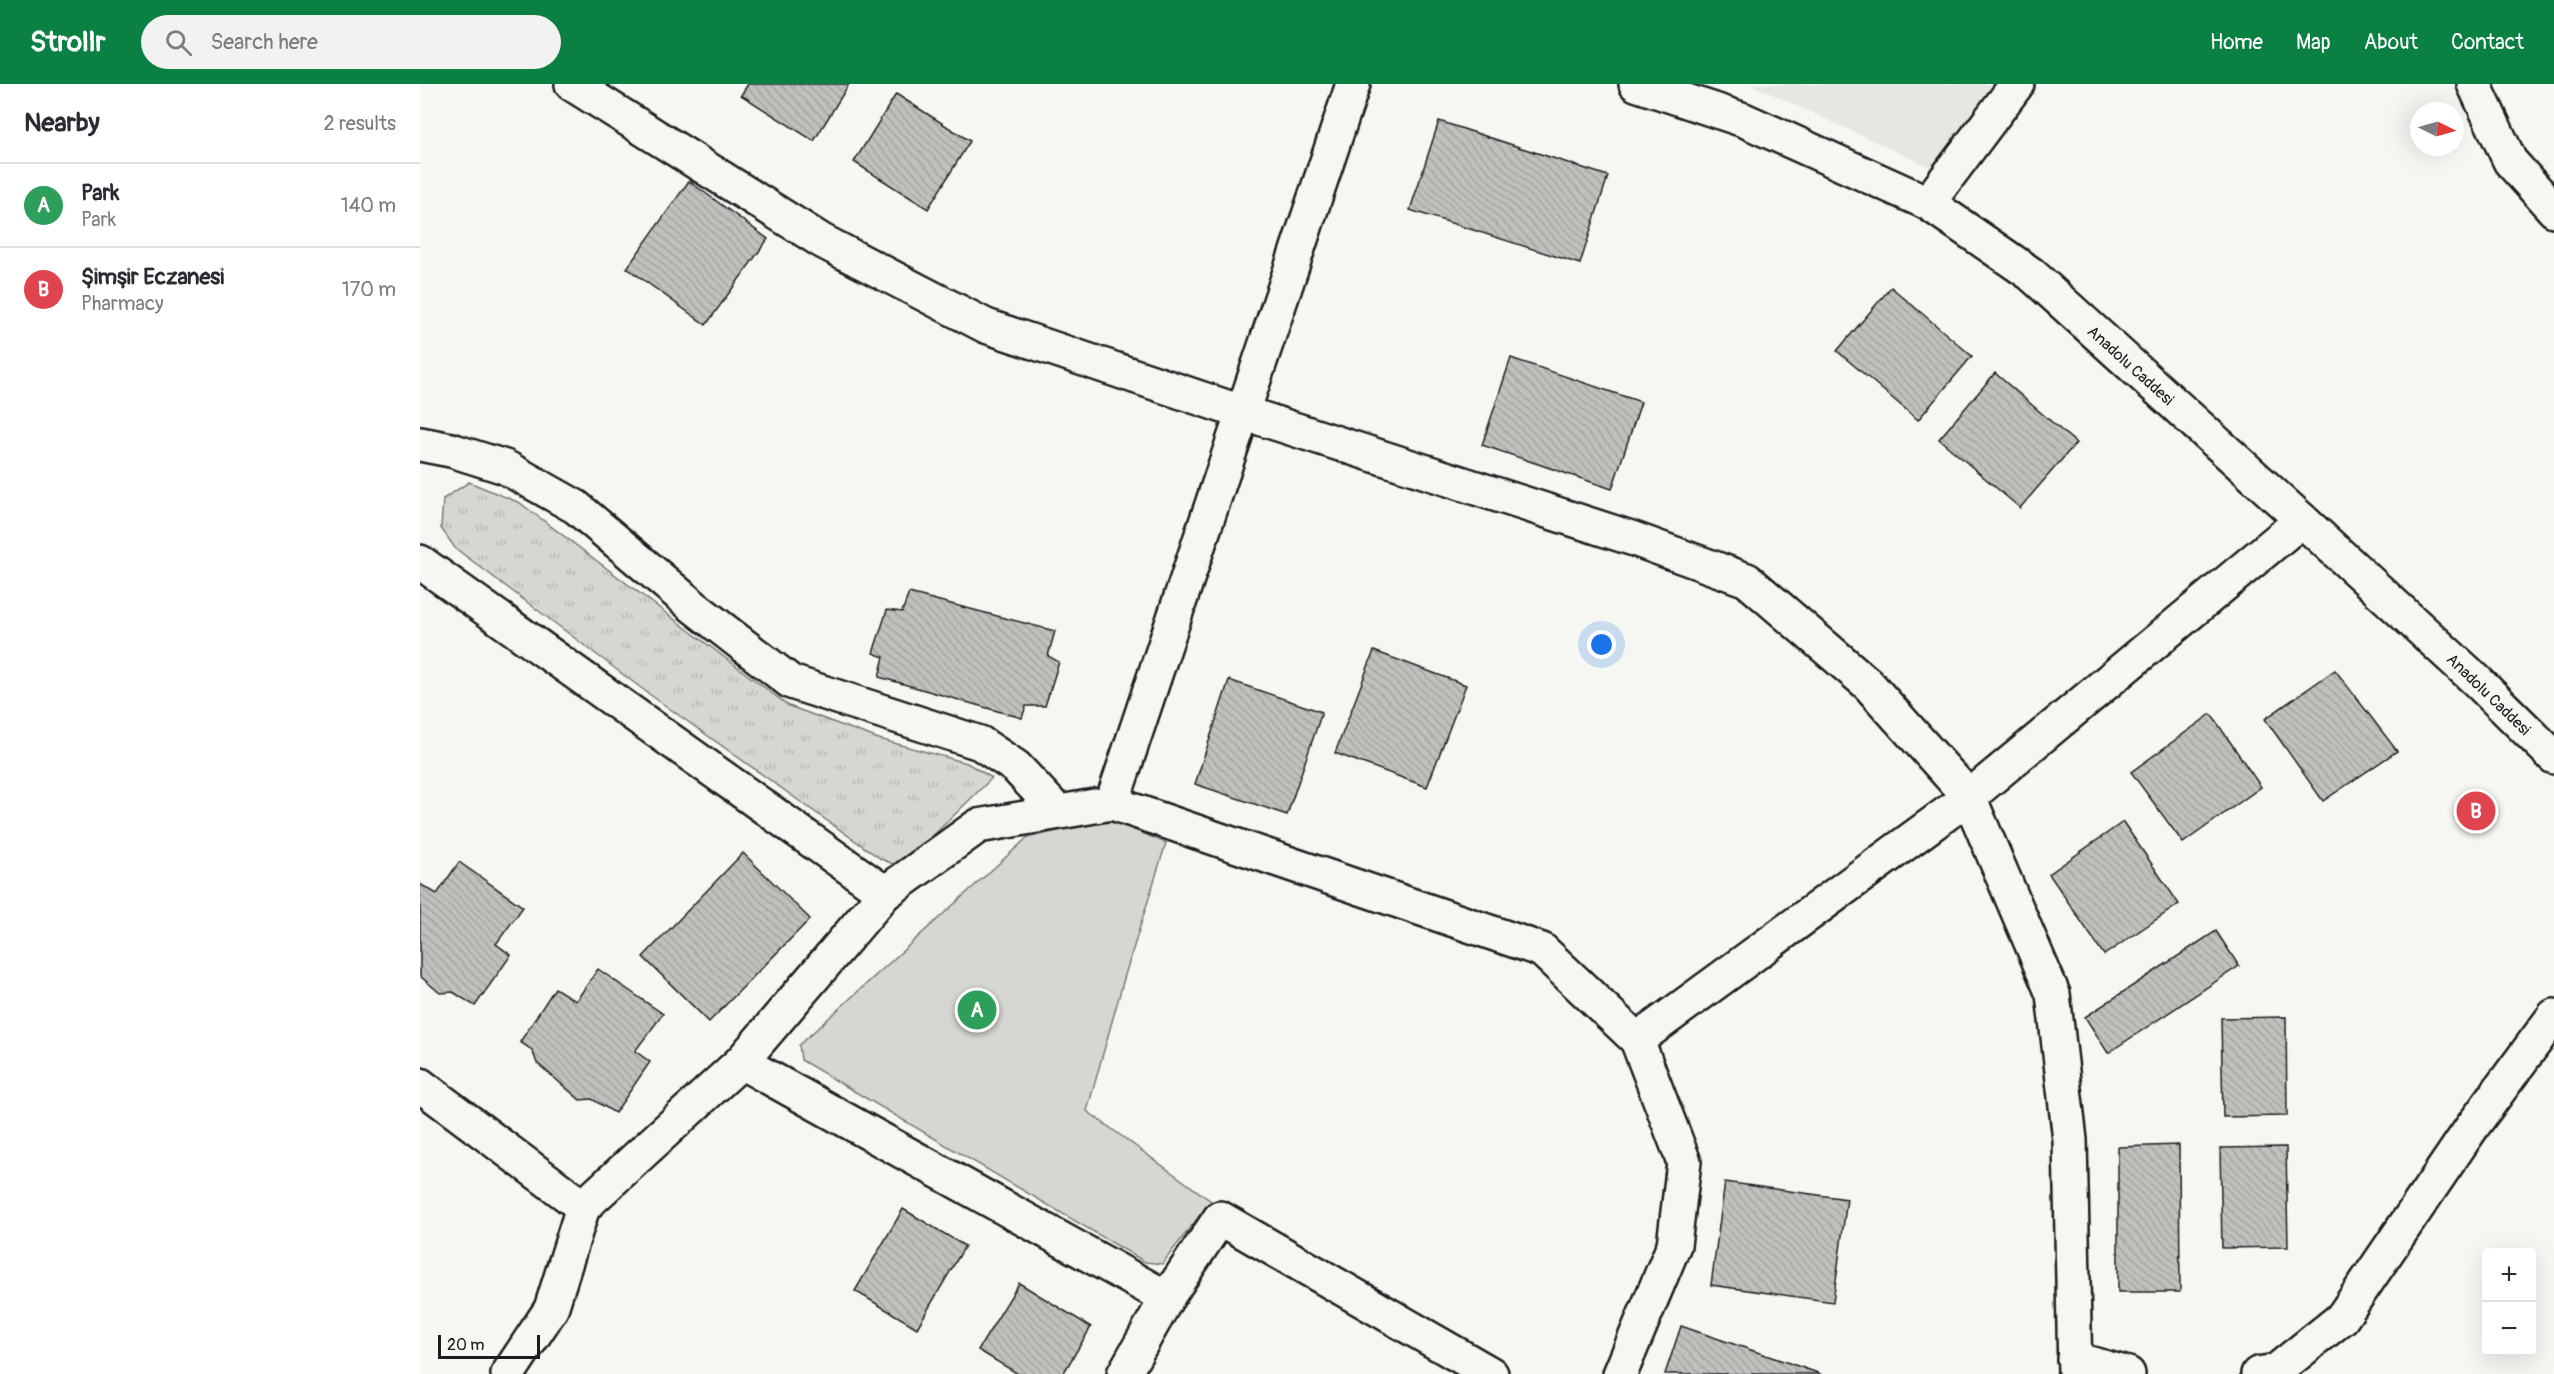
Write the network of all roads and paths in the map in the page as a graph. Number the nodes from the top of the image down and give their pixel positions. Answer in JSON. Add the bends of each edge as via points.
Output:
{"nodes":[{"id":1,"x":572,"y":84,"type":"edge"},
{"id":2,"x":1353,"y":84,"type":"edge"},
{"id":3,"x":1636,"y":84,"type":"edge"},
{"id":4,"x":2017,"y":84,"type":"edge"},
{"id":5,"x":2474,"y":84,"type":"edge"},
{"id":6,"x":1928,"y":203,"type":"junction"},
{"id":7,"x":2554,"y":210,"type":"edge"},
{"id":8,"x":1244,"y":413,"type":"junction"},
{"id":9,"x":420,"y":444,"type":"edge"},
{"id":10,"x":2302,"y":520,"type":"junction"},
{"id":11,"x":420,"y":562,"type":"edge"},
{"id":12,"x":2554,"y":756,"type":"edge"},
{"id":13,"x":1969,"y":797,"type":"junction"},
{"id":14,"x":1112,"y":803,"type":"junction"},
{"id":15,"x":1058,"y":812,"type":"junction"},
{"id":16,"x":885,"y":893,"type":"junction"},
{"id":17,"x":2554,"y":1016,"type":"edge"},
{"id":18,"x":1637,"y":1040,"type":"junction"},
{"id":19,"x":741,"y":1062,"type":"junction"},
{"id":20,"x":420,"y":1085,"type":"edge"},
{"id":21,"x":583,"y":1207,"type":"junction"},
{"id":22,"x":1167,"y":1298,"type":"junction"},
{"id":23,"x":2075,"y":1367,"type":"edge"},
{"id":24,"x":508,"y":1374,"type":"edge"},
{"id":25,"x":1124,"y":1374,"type":"edge"},
{"id":26,"x":1491,"y":1374,"type":"edge"},
{"id":27,"x":1620,"y":1374,"type":"edge"},
{"id":28,"x":2128,"y":1374,"type":"edge"},
{"id":29,"x":2258,"y":1374,"type":"edge"}],
"edges":[{"from":1,"to":8,"type":"street","via":[[822,241],[986,326]]},
{"from":2,"to":8,"type":"street"},
{"from":3,"to":6,"type":"street","name":"Anadolu Caddesi","via":[[1744,120]]},
{"from":4,"to":6,"type":"street"},
{"from":5,"to":7,"type":"street","via":[[2510,162]]},
{"from":6,"to":10,"type":"street","name":"Anadolu Caddesi","via":[[2031,274]]},
{"from":8,"to":13,"type":"street","via":[[1634,539],[1747,580],[1868,684]]},
{"from":8,"to":14,"type":"street"},
{"from":9,"to":15,"type":"street","via":[[505,467],[576,507],[694,607],[791,682],[980,742],[1016,767]]},
{"from":10,"to":12,"type":"street","name":"Anadolu Caddesi"},
{"from":10,"to":13,"type":"street"},
{"from":11,"to":16,"type":"street"},
{"from":13,"to":18,"type":"street"},
{"from":13,"to":23,"type":"street","via":[[2054,994],[2070,1140]]},
{"from":14,"to":15,"type":"street"},
{"from":14,"to":18,"type":"street","via":[[1542,950]]},
{"from":15,"to":16,"type":"street","via":[[978,826]]},
{"from":16,"to":19,"type":"street"},
{"from":17,"to":29,"type":"street","via":[[2472,1127],[2342,1318],[2276,1371]]},
{"from":18,"to":27,"type":"street","via":[[1684,1162],[1674,1245]]},
{"from":19,"to":21,"type":"street"},
{"from":19,"to":22,"type":"street"},
{"from":20,"to":21,"type":"street"},
{"from":21,"to":24,"type":"street","via":[[551,1309]]},
{"from":22,"to":25,"type":"street"},
{"from":22,"to":26,"type":"street","via":[[1220,1218]]},
{"from":23,"to":28,"type":"street"}]}
